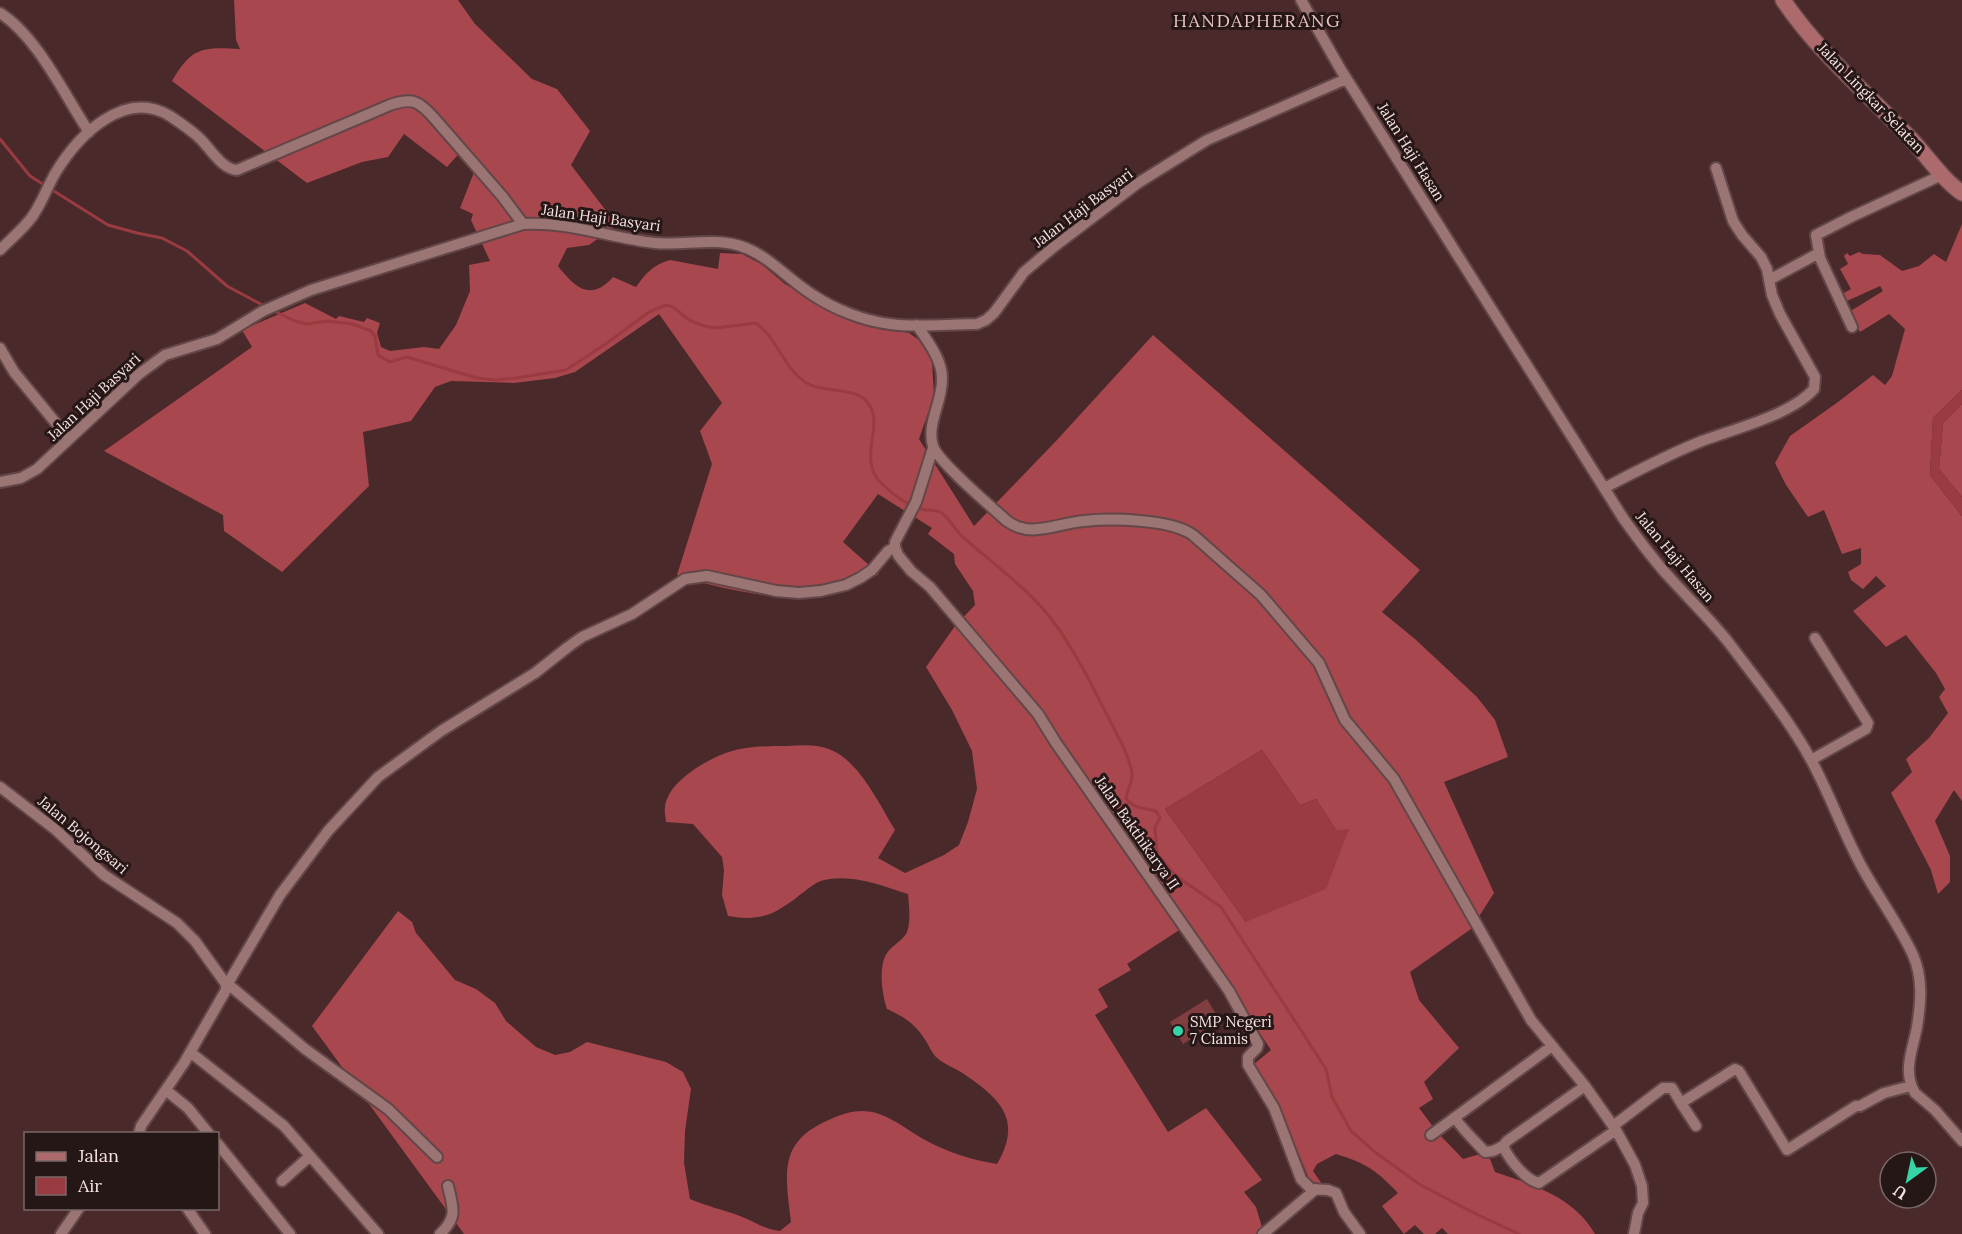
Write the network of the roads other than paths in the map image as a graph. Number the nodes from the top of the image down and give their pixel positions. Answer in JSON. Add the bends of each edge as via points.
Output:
{"nodes":[{"id":1,"x":1783,"y":0,"type":"edge"},
{"id":2,"x":1305,"y":1,"type":"edge"},
{"id":3,"x":0,"y":14,"type":"edge"},
{"id":4,"x":1346,"y":79,"type":"junction"},
{"id":5,"x":89,"y":132,"type":"junction"},
{"id":6,"x":1716,"y":168,"type":"dead end"},
{"id":7,"x":1942,"y":175,"type":"junction"},
{"id":8,"x":1962,"y":193,"type":"edge"},
{"id":9,"x":524,"y":224,"type":"junction"},
{"id":10,"x":0,"y":249,"type":"edge"},
{"id":11,"x":1819,"y":253,"type":"junction"},
{"id":12,"x":1769,"y":280,"type":"junction"},
{"id":13,"x":917,"y":325,"type":"junction"},
{"id":14,"x":1852,"y":327,"type":"dead end"},
{"id":15,"x":0,"y":348,"type":"edge"},
{"id":16,"x":69,"y":439,"type":"junction"},
{"id":17,"x":933,"y":448,"type":"junction"},
{"id":18,"x":0,"y":482,"type":"edge"},
{"id":19,"x":1606,"y":487,"type":"junction"},
{"id":20,"x":895,"y":547,"type":"junction"},
{"id":21,"x":1815,"y":638,"type":"dead end"},
{"id":22,"x":1811,"y":760,"type":"junction"},
{"id":23,"x":0,"y":787,"type":"edge"},
{"id":24,"x":228,"y":985,"type":"junction"},
{"id":25,"x":1552,"y":1046,"type":"junction"},
{"id":26,"x":190,"y":1052,"type":"junction"},
{"id":27,"x":1585,"y":1086,"type":"junction"},
{"id":28,"x":1911,"y":1086,"type":"junction"},
{"id":29,"x":167,"y":1091,"type":"junction"},
{"id":30,"x":1681,"y":1103,"type":"junction"},
{"id":31,"x":1455,"y":1117,"type":"junction"},
{"id":32,"x":1696,"y":1126,"type":"dead end"},
{"id":33,"x":1615,"y":1128,"type":"junction"},
{"id":34,"x":140,"y":1132,"type":"edge"},
{"id":35,"x":207,"y":1132,"type":"edge"},
{"id":36,"x":1431,"y":1135,"type":"dead end"},
{"id":37,"x":1962,"y":1141,"type":"edge"},
{"id":38,"x":219,"y":1145,"type":"edge"},
{"id":39,"x":1503,"y":1146,"type":"junction"},
{"id":40,"x":310,"y":1156,"type":"junction"},
{"id":41,"x":437,"y":1157,"type":"dead end"},
{"id":42,"x":282,"y":1181,"type":"dead end"},
{"id":43,"x":448,"y":1186,"type":"dead end"},
{"id":44,"x":1316,"y":1189,"type":"junction"},
{"id":45,"x":78,"y":1210,"type":"edge"},
{"id":46,"x":188,"y":1210,"type":"edge"},
{"id":47,"x":61,"y":1234,"type":"edge"},
{"id":48,"x":205,"y":1234,"type":"edge"},
{"id":49,"x":290,"y":1234,"type":"edge"},
{"id":50,"x":378,"y":1234,"type":"edge"},
{"id":51,"x":440,"y":1234,"type":"edge"},
{"id":52,"x":1263,"y":1234,"type":"edge"},
{"id":53,"x":1360,"y":1234,"type":"edge"},
{"id":54,"x":1634,"y":1234,"type":"edge"}],
"edges":[{"from":1,"to":7,"type":"street","name":"Jalan Lingkar Selatan","via":[[1823,51],[1914,141]]},
{"from":2,"to":4,"type":"street","name":"Jalan Haji Hasan"},
{"from":3,"to":5,"type":"street","via":[[32,44]]},
{"from":4,"to":13,"type":"street","name":"Jalan Haji Basyari","via":[[1207,140],[1138,183],[1024,272],[994,313],[982,322]]},
{"from":4,"to":19,"type":"street","name":"Jalan Haji Hasan"},
{"from":5,"to":9,"type":"street","via":[[107,116],[123,110],[158,110],[197,135],[226,166],[237,171],[390,105],[416,102],[424,106]]},
{"from":5,"to":10,"type":"street","via":[[57,170],[31,218]]},
{"from":6,"to":12,"type":"street","via":[[1733,221],[1761,256]]},
{"from":7,"to":8,"type":"street","name":"Jalan Lingkar Selatan"},
{"from":7,"to":11,"type":"street","via":[[1819,232]]},
{"from":9,"to":13,"type":"street","name":"Jalan Haji Basyari","via":[[575,228],[657,243],[733,244],[754,252],[835,307],[885,324]]},
{"from":9,"to":16,"type":"street","name":"Jalan Haji Basyari","via":[[311,290],[268,309],[217,339],[178,350],[153,362]]},
{"from":11,"to":12,"type":"street"},
{"from":11,"to":14,"type":"street"},
{"from":12,"to":19,"type":"street","via":[[1780,314],[1815,377],[1814,389],[1775,414],[1702,441]]},
{"from":13,"to":17,"type":"street","via":[[938,361],[942,378],[933,422]]},
{"from":15,"to":16,"type":"street","via":[[14,372]]},
{"from":16,"to":18,"type":"street","name":"Jalan Haji Basyari","via":[[26,476]]},
{"from":17,"to":20,"type":"street","via":[[914,506]]},
{"from":17,"to":25,"type":"street","via":[[1017,527],[1031,531],[1068,522],[1103,520],[1176,526],[1193,535],[1261,596],[1319,663],[1345,720],[1394,779],[1525,1010]]},
{"from":19,"to":22,"type":"street","name":"Jalan Haji Hasan","via":[[1642,545],[1727,642]]},
{"from":20,"to":24,"type":"street","via":[[860,578],[821,591],[776,591],[707,576],[685,579],[632,614],[582,638],[378,777],[328,831],[287,886]]},
{"from":20,"to":44,"type":"street","name":"Jalan Bakthikarya II","via":[[911,571],[930,586],[1038,714],[1229,991],[1258,1044],[1248,1057],[1248,1065],[1274,1108],[1301,1179]]},
{"from":21,"to":22,"type":"street","via":[[1868,723],[1866,729]]},
{"from":22,"to":28,"type":"street","name":"Jalan Haji Hasan","via":[[1846,836],[1905,939],[1918,970],[1921,988],[1908,1069]]},
{"from":23,"to":24,"type":"street","name":"Jalan Bojongsari","via":[[56,830],[104,875],[177,923]]},
{"from":24,"to":26,"type":"street"},
{"from":24,"to":41,"type":"street","name":"Jalan Bojongsari","via":[[305,1049],[388,1109]]},
{"from":25,"to":27,"type":"street"},
{"from":25,"to":31,"type":"street"},
{"from":26,"to":29,"type":"street"},
{"from":26,"to":40,"type":"street","via":[[267,1112]]},
{"from":27,"to":33,"type":"street"},
{"from":27,"to":39,"type":"street"},
{"from":28,"to":30,"type":"street","via":[[1856,1106],[1787,1150],[1737,1069]]},
{"from":28,"to":37,"type":"street"},
{"from":29,"to":34,"type":"street"},
{"from":29,"to":35,"type":"street","via":[[188,1108]]},
{"from":30,"to":32,"type":"street"},
{"from":30,"to":33,"type":"street","via":[[1672,1088],[1664,1088]]},
{"from":31,"to":36,"type":"street"},
{"from":31,"to":39,"type":"street","via":[[1485,1152]]},
{"from":33,"to":39,"type":"street","via":[[1539,1184],[1507,1155]]},
{"from":33,"to":54,"type":"street","via":[[1642,1186],[1643,1203]]},
{"from":38,"to":49,"type":"street"},
{"from":40,"to":42,"type":"street"},
{"from":40,"to":50,"type":"street"},
{"from":43,"to":51,"type":"street","via":[[452,1222]]},
{"from":44,"to":52,"type":"street"},
{"from":44,"to":53,"type":"street","name":"Jalan Bakthikarya II","via":[[1336,1193]]},
{"from":45,"to":47,"type":"street"},
{"from":46,"to":48,"type":"street"}]}
